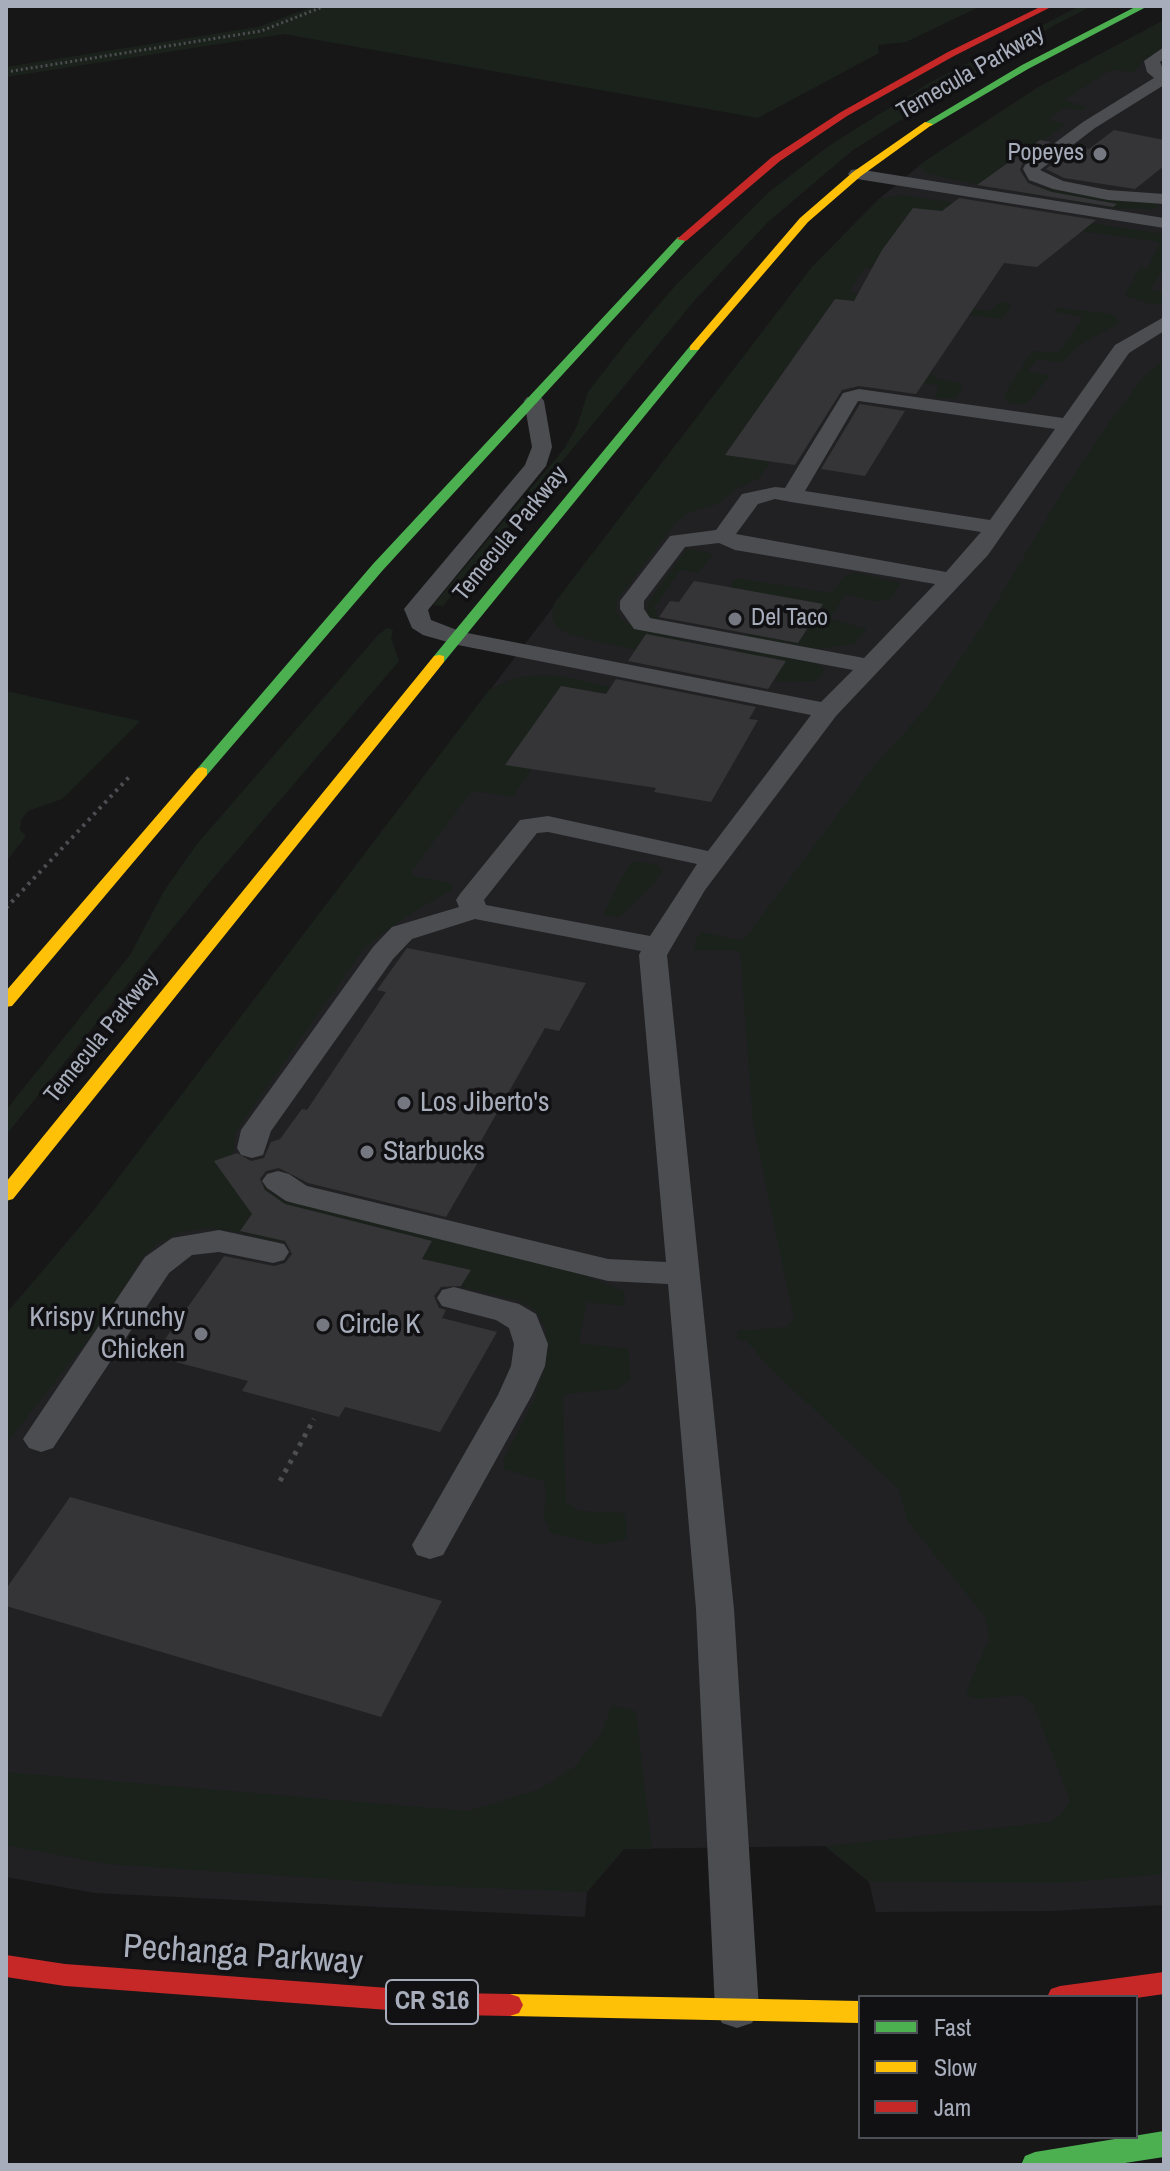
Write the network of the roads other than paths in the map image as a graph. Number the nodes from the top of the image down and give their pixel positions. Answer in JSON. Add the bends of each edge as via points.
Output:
{"nodes":[{"id":1,"x":1049,"y":6,"type":"edge"},
{"id":2,"x":1144,"y":6,"type":"edge"},
{"id":3,"x":1164,"y":52,"type":"edge"},
{"id":4,"x":1164,"y":78,"type":"edge"},
{"id":5,"x":857,"y":174,"type":"junction"},
{"id":6,"x":1164,"y":199,"type":"edge"},
{"id":7,"x":1164,"y":223,"type":"edge"},
{"id":8,"x":1156,"y":317,"type":"edge"},
{"id":9,"x":534,"y":401,"type":"junction"},
{"id":10,"x":1068,"y":425,"type":"junction"},
{"id":11,"x":791,"y":496,"type":"junction"},
{"id":12,"x":996,"y":528,"type":"junction"},
{"id":13,"x":723,"y":536,"type":"junction"},
{"id":14,"x":952,"y":580,"type":"junction"},
{"id":15,"x":458,"y":638,"type":"junction"},
{"id":16,"x":870,"y":666,"type":"junction"},
{"id":17,"x":827,"y":711,"type":"junction"},
{"id":18,"x":714,"y":860,"type":"junction"},
{"id":19,"x":474,"y":911,"type":"junction"},
{"id":20,"x":658,"y":946,"type":"junction"},
{"id":21,"x":6,"y":1002,"type":"edge"},
{"id":22,"x":252,"y":1148,"type":"dead end"},
{"id":23,"x":278,"y":1181,"type":"dead end"},
{"id":24,"x":6,"y":1195,"type":"edge"},
{"id":25,"x":273,"y":1252,"type":"dead end"},
{"id":26,"x":682,"y":1274,"type":"junction"},
{"id":27,"x":454,"y":1298,"type":"dead end"},
{"id":28,"x":41,"y":1439,"type":"dead end"},
{"id":29,"x":430,"y":1545,"type":"dead end"},
{"id":30,"x":6,"y":1966,"type":"edge"},
{"id":31,"x":1164,"y":1983,"type":"edge"},
{"id":32,"x":1075,"y":1995,"type":"edge"},
{"id":33,"x":737,"y":2009,"type":"junction"},
{"id":34,"x":858,"y":2012,"type":"edge"},
{"id":35,"x":1164,"y":2144,"type":"edge"},
{"id":36,"x":1035,"y":2165,"type":"edge"}],
"edges":[{"from":1,"to":9,"type":"main road","name":"Temecula Parkway","via":[[937,61],[776,159],[670,250]]},
{"from":2,"to":5,"type":"main road","name":"Temecula Parkway","via":[[1025,67]]},
{"from":3,"to":4,"type":"lane","via":[[1152,61]]},
{"from":4,"to":6,"type":"lane","via":[[1031,169],[1035,176],[1096,193]]},
{"from":5,"to":7,"type":"lane"},
{"from":5,"to":15,"type":"main road","name":"Temecula Parkway","via":[[804,220],[754,277]]},
{"from":8,"to":10,"type":"lane","via":[[1122,349]]},
{"from":9,"to":15,"type":"lane","via":[[542,447],[535,466],[416,609],[420,623]]},
{"from":9,"to":21,"type":"main road","name":"Temecula Parkway","via":[[378,567]]},
{"from":10,"to":11,"type":"lane","via":[[850,397]]},
{"from":10,"to":12,"type":"lane"},
{"from":11,"to":12,"type":"lane"},
{"from":11,"to":13,"type":"lane","via":[[775,493],[750,499]]},
{"from":12,"to":14,"type":"lane"},
{"from":13,"to":14,"type":"lane","via":[[735,543]]},
{"from":13,"to":16,"type":"lane","via":[[678,541],[632,601],[642,624]]},
{"from":14,"to":16,"type":"lane"},
{"from":15,"to":17,"type":"lane"},
{"from":15,"to":24,"type":"main road","name":"Temecula Parkway"},
{"from":16,"to":17,"type":"lane"},
{"from":17,"to":18,"type":"lane"},
{"from":18,"to":19,"type":"lane","via":[[548,824],[529,826],[470,900]]},
{"from":18,"to":20,"type":"lane"},
{"from":19,"to":20,"type":"lane"},
{"from":19,"to":22,"type":"lane","via":[[402,933],[383,953],[256,1130]]},
{"from":20,"to":26,"type":"lane","via":[[653,955]]},
{"from":23,"to":26,"type":"lane","via":[[297,1194],[608,1270]]},
{"from":25,"to":28,"type":"lane","via":[[219,1241],[183,1246],[157,1265]]},
{"from":26,"to":33,"type":"lane","via":[[715,1609]]},
{"from":27,"to":29,"type":"lane","via":[[524,1322],[531,1344],[515,1395]]},
{"from":30,"to":33,"type":"main road","name":"Pechanga Parkway","number":"CR S16","via":[[65,1975],[456,2004]]},
{"from":31,"to":32,"type":"main road"},
{"from":33,"to":34,"type":"main road","name":"Pechanga Parkway","number":"CR S16"},
{"from":35,"to":36,"type":"main road"}]}
